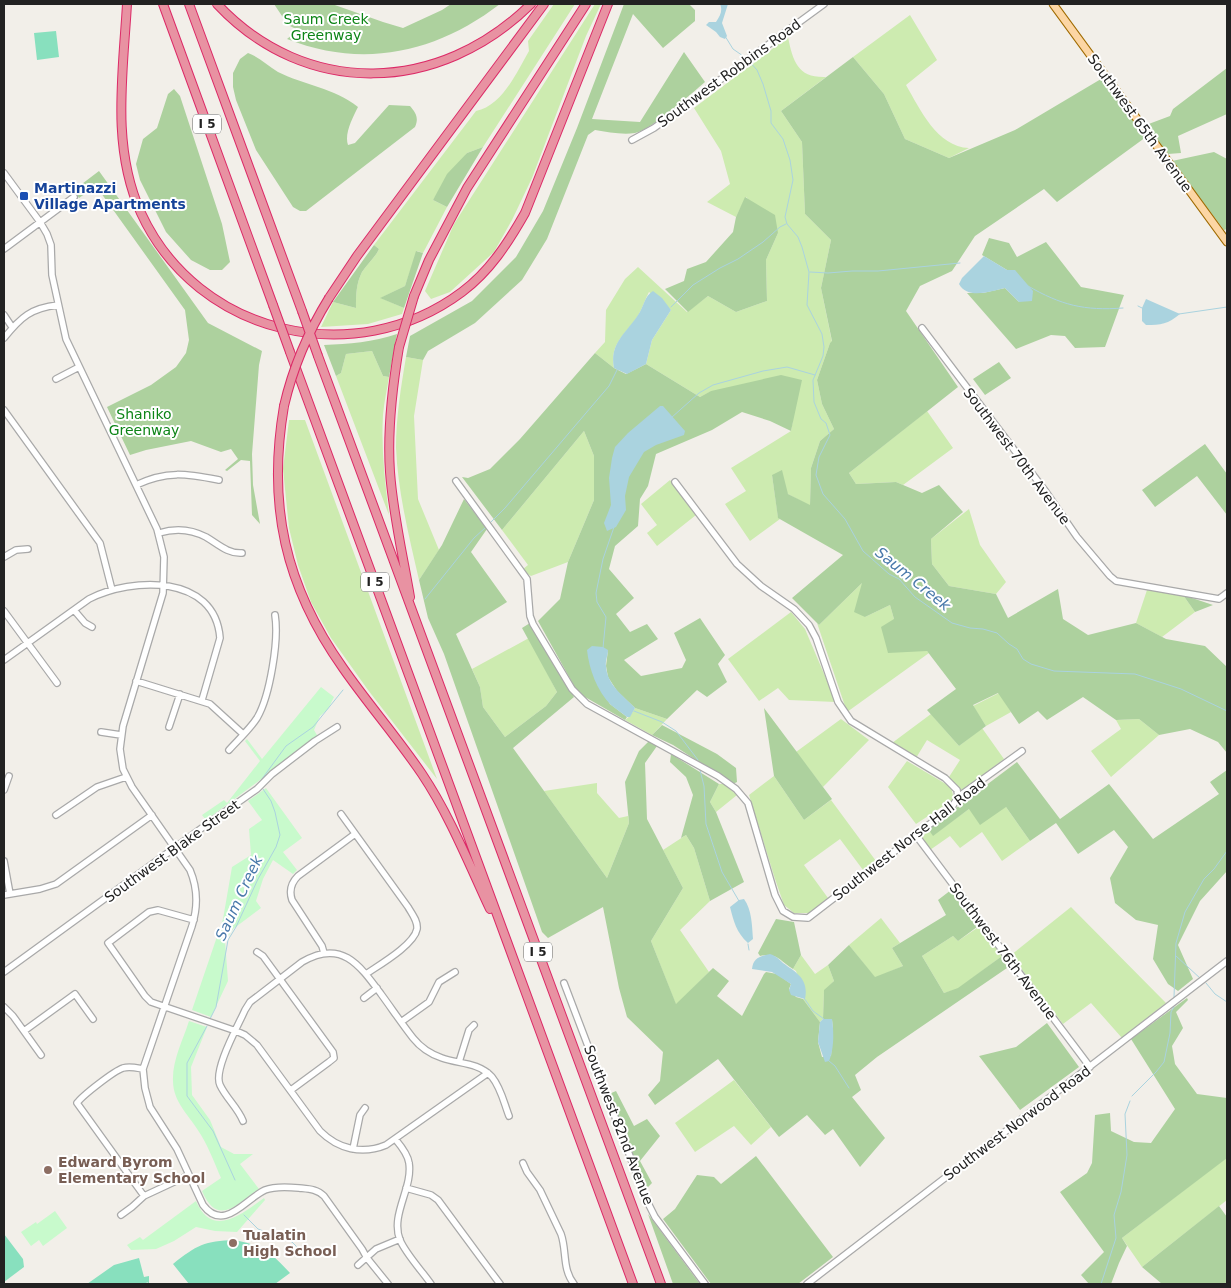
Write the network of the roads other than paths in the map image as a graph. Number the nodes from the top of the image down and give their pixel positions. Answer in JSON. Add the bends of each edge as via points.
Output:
{"nodes":[{"id":1,"x":127,"y":4,"type":"edge"},
{"id":2,"x":163,"y":4,"type":"edge"},
{"id":3,"x":189,"y":4,"type":"edge"},
{"id":4,"x":217,"y":4,"type":"edge"},
{"id":5,"x":530,"y":4,"type":"edge"},
{"id":6,"x":544,"y":4,"type":"edge"},
{"id":7,"x":586,"y":4,"type":"edge"},
{"id":8,"x":608,"y":4,"type":"edge"},
{"id":9,"x":824,"y":4,"type":"edge"},
{"id":10,"x":1054,"y":4,"type":"edge"},
{"id":11,"x":632,"y":140,"type":"dead end"},
{"id":12,"x":5,"y":176,"type":"edge"},
{"id":13,"x":74,"y":197,"type":"dead end"},
{"id":14,"x":40,"y":222,"type":"junction"},
{"id":15,"x":1227,"y":242,"type":"edge"},
{"id":16,"x":4,"y":249,"type":"edge"},
{"id":17,"x":58,"y":305,"type":"junction"},
{"id":18,"x":4,"y":315,"type":"edge"},
{"id":19,"x":12,"y":327,"type":"junction"},
{"id":20,"x":922,"y":328,"type":"dead end"},
{"id":21,"x":4,"y":338,"type":"edge"},
{"id":22,"x":79,"y":367,"type":"junction"},
{"id":23,"x":56,"y":379,"type":"dead end"},
{"id":24,"x":5,"y":413,"type":"edge"},
{"id":25,"x":220,"y":480,"type":"dead end"},
{"id":26,"x":456,"y":481,"type":"dead end"},
{"id":27,"x":675,"y":482,"type":"dead end"},
{"id":28,"x":136,"y":485,"type":"junction"},
{"id":29,"x":159,"y":534,"type":"junction"},
{"id":30,"x":28,"y":549,"type":"dead end"},
{"id":31,"x":242,"y":553,"type":"dead end"},
{"id":32,"x":4,"y":557,"type":"edge"},
{"id":33,"x":164,"y":586,"type":"junction"},
{"id":34,"x":112,"y":590,"type":"junction"},
{"id":35,"x":1227,"y":593,"type":"edge"},
{"id":36,"x":74,"y":610,"type":"junction"},
{"id":37,"x":4,"y":611,"type":"edge"},
{"id":38,"x":274,"y":615,"type":"dead end"},
{"id":39,"x":414,"y":619,"type":"junction"},
{"id":40,"x":92,"y":627,"type":"dead end"},
{"id":41,"x":28,"y":644,"type":"junction"},
{"id":42,"x":4,"y":660,"type":"edge"},
{"id":43,"x":136,"y":681,"type":"junction"},
{"id":44,"x":57,"y":683,"type":"dead end"},
{"id":45,"x":180,"y":694,"type":"junction"},
{"id":46,"x":202,"y":700,"type":"junction"},
{"id":47,"x":169,"y":727,"type":"dead end"},
{"id":48,"x":337,"y":727,"type":"dead end"},
{"id":49,"x":101,"y":732,"type":"dead end"},
{"id":50,"x":243,"y":734,"type":"junction"},
{"id":51,"x":121,"y":735,"type":"junction"},
{"id":52,"x":229,"y":750,"type":"dead end"},
{"id":53,"x":1022,"y":751,"type":"dead end"},
{"id":54,"x":8,"y":776,"type":"dead end"},
{"id":55,"x":126,"y":777,"type":"junction"},
{"id":56,"x":4,"y":790,"type":"edge"},
{"id":57,"x":958,"y":798,"type":"junction"},
{"id":58,"x":341,"y":814,"type":"dead end"},
{"id":59,"x":56,"y":815,"type":"dead end"},
{"id":60,"x":152,"y":815,"type":"junction"},
{"id":61,"x":355,"y":834,"type":"junction"},
{"id":62,"x":915,"y":834,"type":"junction"},
{"id":63,"x":175,"y":848,"type":"junction"},
{"id":64,"x":4,"y":862,"type":"edge"},
{"id":65,"x":7,"y":894,"type":"edge"},
{"id":66,"x":194,"y":920,"type":"junction"},
{"id":67,"x":510,"y":950,"type":"junction"},
{"id":68,"x":257,"y":952,"type":"dead end"},
{"id":69,"x":324,"y":953,"type":"junction"},
{"id":70,"x":1227,"y":961,"type":"edge"},
{"id":71,"x":4,"y":972,"type":"edge"},
{"id":72,"x":455,"y":972,"type":"dead end"},
{"id":73,"x":366,"y":974,"type":"junction"},
{"id":74,"x":279,"y":979,"type":"junction"},
{"id":75,"x":564,"y":983,"type":"dead end"},
{"id":76,"x":377,"y":988,"type":"junction"},
{"id":77,"x":364,"y":998,"type":"dead end"},
{"id":78,"x":4,"y":1007,"type":"edge"},
{"id":79,"x":164,"y":1007,"type":"junction"},
{"id":80,"x":94,"y":1019,"type":"dead end"},
{"id":81,"x":402,"y":1022,"type":"junction"},
{"id":82,"x":474,"y":1025,"type":"dead end"},
{"id":83,"x":24,"y":1031,"type":"junction"},
{"id":84,"x":236,"y":1031,"type":"junction"},
{"id":85,"x":41,"y":1055,"type":"dead end"},
{"id":86,"x":459,"y":1062,"type":"junction"},
{"id":87,"x":1090,"y":1067,"type":"junction"},
{"id":88,"x":143,"y":1069,"type":"junction"},
{"id":89,"x":488,"y":1074,"type":"junction"},
{"id":90,"x":291,"y":1090,"type":"junction"},
{"id":91,"x":365,"y":1108,"type":"dead end"},
{"id":92,"x":509,"y":1116,"type":"dead end"},
{"id":93,"x":242,"y":1121,"type":"dead end"},
{"id":94,"x":396,"y":1140,"type":"junction"},
{"id":95,"x":353,"y":1149,"type":"junction"},
{"id":96,"x":523,"y":1163,"type":"dead end"},
{"id":97,"x":189,"y":1175,"type":"junction"},
{"id":98,"x":406,"y":1188,"type":"junction"},
{"id":99,"x":144,"y":1196,"type":"junction"},
{"id":100,"x":120,"y":1215,"type":"dead end"},
{"id":101,"x":400,"y":1239,"type":"junction"},
{"id":102,"x":367,"y":1258,"type":"junction"},
{"id":103,"x":358,"y":1265,"type":"dead end"},
{"id":104,"x":388,"y":1284,"type":"edge"},
{"id":105,"x":431,"y":1284,"type":"edge"},
{"id":106,"x":500,"y":1284,"type":"edge"},
{"id":107,"x":574,"y":1284,"type":"edge"},
{"id":108,"x":633,"y":1284,"type":"edge"},
{"id":109,"x":660,"y":1284,"type":"edge"},
{"id":110,"x":704,"y":1284,"type":"edge"},
{"id":111,"x":807,"y":1284,"type":"edge"}],
"edges":[{"from":1,"to":8,"type":"highway","via":[[121,95],[123,152],[130,184],[148,227],[178,268],[225,306],[273,326],[326,335],[376,331],[416,318],[462,291],[490,266],[525,213]]},
{"from":2,"to":67,"type":"highway","number":"I 5","bridge":true},
{"from":3,"to":39,"type":"highway","number":"I 5","bridge":true},
{"from":4,"to":5,"type":"highway","via":[[247,31],[290,56],[329,68],[386,73],[414,69],[460,55],[491,37]]},
{"from":6,"to":67,"type":"highway","bridge":true,"via":[[358,256],[314,323],[291,378],[277,454],[278,497],[286,550],[298,589],[330,650],[404,748],[436,797]]},
{"from":7,"to":39,"type":"highway","bridge":true,"via":[[467,188],[414,296],[400,347],[390,408],[393,502]]},
{"from":9,"to":11,"type":"street","name":"Southwest Robbins Road","via":[[654,128]]},
{"from":10,"to":15,"type":"main road","name":"Southwest 65th Avenue"},
{"from":12,"to":14,"type":"street"},
{"from":13,"to":14,"type":"street"},
{"from":14,"to":16,"type":"street"},
{"from":14,"to":17,"type":"street","via":[[51,245]]},
{"from":17,"to":19,"type":"street","via":[[31,311]]},
{"from":17,"to":22,"type":"street","via":[[66,339]]},
{"from":18,"to":19,"type":"street"},
{"from":19,"to":21,"type":"street"},
{"from":20,"to":35,"type":"street","name":"Southwest 70th Avenue","via":[[1077,537],[1110,576],[1116,581],[1219,599]]},
{"from":22,"to":23,"type":"street"},
{"from":22,"to":28,"type":"street"},
{"from":24,"to":34,"type":"street","via":[[100,543]]},
{"from":25,"to":28,"type":"street","via":[[173,473]]},
{"from":26,"to":62,"type":"street","name":"Southwest Norse Hall Road","via":[[527,580],[530,616],[572,689],[587,704],[718,776],[748,803],[775,895],[783,911],[793,917],[808,918]]},
{"from":27,"to":57,"type":"street","via":[[737,564],[794,609],[809,625],[844,714],[945,778],[957,790]]},
{"from":28,"to":29,"type":"street"},
{"from":29,"to":31,"type":"street","via":[[179,530],[192,532],[233,554]]},
{"from":29,"to":33,"type":"street","via":[[164,557]]},
{"from":30,"to":32,"type":"street","via":[[16,550]]},
{"from":33,"to":34,"type":"street","via":[[138,584]]},
{"from":33,"to":43,"type":"street"},
{"from":33,"to":46,"type":"street","via":[[190,593],[216,618],[220,638]]},
{"from":34,"to":36,"type":"street","via":[[94,596]]},
{"from":36,"to":40,"type":"street"},
{"from":36,"to":41,"type":"street"},
{"from":37,"to":41,"type":"street"},
{"from":38,"to":50,"type":"street","via":[[272,669],[265,699],[257,718]]},
{"from":39,"to":109,"type":"highway","number":"I 5"},
{"from":41,"to":42,"type":"street"},
{"from":41,"to":44,"type":"street"},
{"from":43,"to":45,"type":"street"},
{"from":43,"to":51,"type":"street"},
{"from":45,"to":46,"type":"street"},
{"from":45,"to":47,"type":"street"},
{"from":46,"to":50,"type":"street","via":[[218,710]]},
{"from":48,"to":63,"type":"street","name":"Southwest Blake Street"},
{"from":49,"to":51,"type":"street"},
{"from":50,"to":52,"type":"street"},
{"from":51,"to":55,"type":"street","via":[[120,749]]},
{"from":53,"to":57,"type":"street","name":"Southwest Norse Hall Road"},
{"from":54,"to":56,"type":"street"},
{"from":55,"to":59,"type":"street","via":[[97,787]]},
{"from":55,"to":60,"type":"street"},
{"from":57,"to":62,"type":"street","name":"Southwest Norse Hall Road","via":[[952,807]]},
{"from":58,"to":61,"type":"street"},
{"from":60,"to":63,"type":"street"},
{"from":60,"to":65,"type":"street","via":[[56,884]]},
{"from":61,"to":69,"type":"street","via":[[298,876],[292,885],[292,900]]},
{"from":61,"to":73,"type":"street","via":[[417,924],[412,941]]},
{"from":62,"to":87,"type":"street","name":"Southwest 76th Avenue"},
{"from":63,"to":66,"type":"street","via":[[195,884]]},
{"from":63,"to":71,"type":"street","name":"Southwest Blake Street"},
{"from":64,"to":65,"type":"street"},
{"from":66,"to":79,"type":"street"},
{"from":66,"to":79,"type":"street","via":[[158,910],[148,912],[108,943],[145,996]]},
{"from":67,"to":108,"type":"highway","number":"I 5"},
{"from":68,"to":74,"type":"street"},
{"from":69,"to":73,"type":"street","via":[[341,955],[357,963]]},
{"from":69,"to":74,"type":"street","via":[[310,958]]},
{"from":70,"to":87,"type":"street","name":"Southwest Norwood Road"},
{"from":72,"to":81,"type":"street","via":[[439,982],[429,1002]]},
{"from":73,"to":76,"type":"street"},
{"from":74,"to":84,"type":"street","via":[[250,1002]]},
{"from":74,"to":90,"type":"street","via":[[334,1058]]},
{"from":75,"to":110,"type":"street","name":"Southwest 82nd Avenue","via":[[647,1201]]},
{"from":76,"to":77,"type":"street"},
{"from":76,"to":81,"type":"street"},
{"from":78,"to":83,"type":"street"},
{"from":79,"to":84,"type":"street"},
{"from":79,"to":88,"type":"street"},
{"from":80,"to":83,"type":"street","via":[[75,994]]},
{"from":81,"to":86,"type":"street","via":[[424,1049]]},
{"from":82,"to":86,"type":"street","via":[[468,1030]]},
{"from":83,"to":85,"type":"street"},
{"from":84,"to":90,"type":"street","via":[[258,1045]]},
{"from":84,"to":93,"type":"street","via":[[218,1079]]},
{"from":86,"to":89,"type":"street","via":[[478,1067]]},
{"from":87,"to":111,"type":"street","name":"Southwest Norwood Road"},
{"from":88,"to":97,"type":"street","via":[[150,1107],[177,1149]]},
{"from":88,"to":99,"type":"street","via":[[122,1068],[77,1102]]},
{"from":89,"to":92,"type":"street","via":[[499,1088]]},
{"from":89,"to":94,"type":"street"},
{"from":90,"to":95,"type":"street","via":[[326,1136]]},
{"from":91,"to":95,"type":"street","via":[[360,1115]]},
{"from":94,"to":95,"type":"street","via":[[371,1150]]},
{"from":94,"to":98,"type":"street","via":[[410,1164]]},
{"from":96,"to":107,"type":"street","via":[[564,1241],[567,1274]]},
{"from":97,"to":99,"type":"street"},
{"from":97,"to":102,"type":"street","via":[[204,1208],[222,1216],[235,1212],[263,1190],[290,1187],[318,1192]]},
{"from":98,"to":101,"type":"street","via":[[398,1224]]},
{"from":98,"to":106,"type":"street","via":[[438,1200]]},
{"from":99,"to":100,"type":"street"},
{"from":101,"to":102,"type":"street","via":[[376,1249]]},
{"from":101,"to":105,"type":"street"},
{"from":102,"to":103,"type":"street"},
{"from":102,"to":104,"type":"street"}]}
